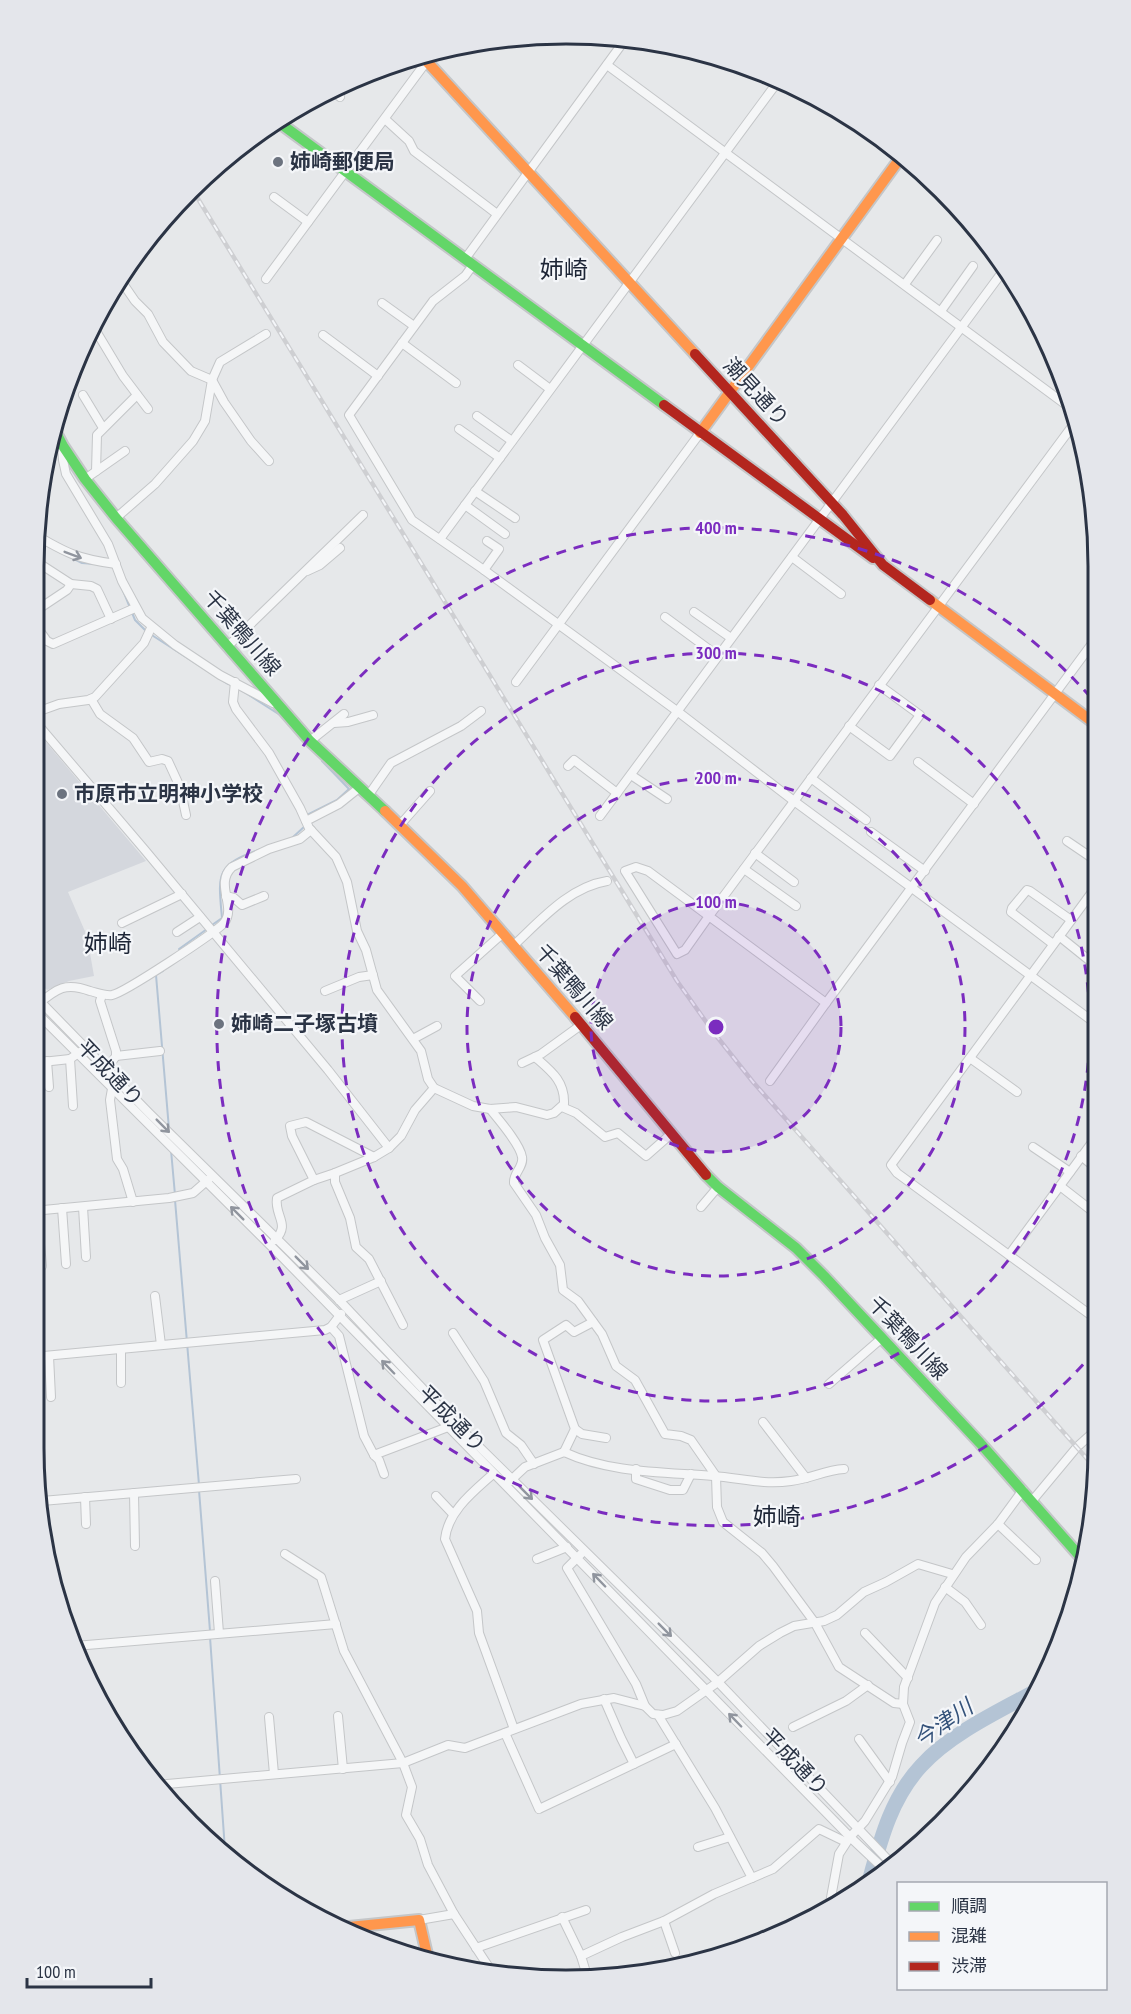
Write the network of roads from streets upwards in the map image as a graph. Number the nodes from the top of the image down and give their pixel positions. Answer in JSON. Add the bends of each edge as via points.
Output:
{"nodes":[{"id":1,"x":620,"y":47,"type":"edge"},
{"id":2,"x":427,"y":62,"type":"edge"},
{"id":3,"x":420,"y":64,"type":"edge"},
{"id":4,"x":607,"y":65,"type":"junction"},
{"id":5,"x":774,"y":87,"type":"edge"},
{"id":6,"x":385,"y":119,"type":"junction"},
{"id":7,"x":284,"y":126,"type":"edge"},
{"id":8,"x":725,"y":153,"type":"junction"},
{"id":9,"x":897,"y":162,"type":"edge"},
{"id":10,"x":346,"y":171,"type":"junction"},
{"id":11,"x":528,"y":172,"type":"junction"},
{"id":12,"x":274,"y":196,"type":"dead end"},
{"id":13,"x":497,"y":214,"type":"junction"},
{"id":14,"x":308,"y":222,"type":"junction"},
{"id":15,"x":841,"y":237,"type":"junction"},
{"id":16,"x":937,"y":240,"type":"dead end"},
{"id":17,"x":469,"y":262,"type":"junction"},
{"id":18,"x":973,"y":266,"type":"dead end"},
{"id":19,"x":1000,"y":275,"type":"edge"},
{"id":20,"x":266,"y":279,"type":"dead end"},
{"id":21,"x":629,"y":282,"type":"junction"},
{"id":22,"x":905,"y":284,"type":"junction"},
{"id":23,"x":124,"y":286,"type":"edge"},
{"id":24,"x":382,"y":303,"type":"dead end"},
{"id":25,"x":941,"y":311,"type":"junction"},
{"id":26,"x":414,"y":326,"type":"junction"},
{"id":27,"x":962,"y":327,"type":"junction"},
{"id":28,"x":98,"y":334,"type":"edge"},
{"id":29,"x":266,"y":334,"type":"dead end"},
{"id":30,"x":323,"y":335,"type":"dead end"},
{"id":31,"x":402,"y":342,"type":"junction"},
{"id":32,"x":582,"y":346,"type":"junction"},
{"id":33,"x":518,"y":365,"type":"dead end"},
{"id":34,"x":378,"y":376,"type":"junction"},
{"id":35,"x":212,"y":380,"type":"junction"},
{"id":36,"x":456,"y":383,"type":"dead end"},
{"id":37,"x":550,"y":389,"type":"junction"},
{"id":38,"x":729,"y":392,"type":"junction"},
{"id":39,"x":83,"y":395,"type":"dead end"},
{"id":40,"x":137,"y":396,"type":"junction"},
{"id":41,"x":1061,"y":401,"type":"edge"},
{"id":42,"x":148,"y":409,"type":"dead end"},
{"id":43,"x":477,"y":416,"type":"dead end"},
{"id":44,"x":104,"y":428,"type":"junction"},
{"id":45,"x":459,"y":429,"type":"dead end"},
{"id":46,"x":1070,"y":429,"type":"edge"},
{"id":47,"x":700,"y":433,"type":"junction"},
{"id":48,"x":59,"y":438,"type":"edge"},
{"id":49,"x":512,"y":441,"type":"junction"},
{"id":50,"x":63,"y":446,"type":"junction"},
{"id":51,"x":125,"y":451,"type":"dead end"},
{"id":52,"x":500,"y":458,"type":"junction"},
{"id":53,"x":269,"y":461,"type":"dead end"},
{"id":54,"x":96,"y":471,"type":"junction"},
{"id":55,"x":85,"y":479,"type":"junction"},
{"id":56,"x":475,"y":490,"type":"junction"},
{"id":57,"x":832,"y":504,"type":"junction"},
{"id":58,"x":465,"y":505,"type":"junction"},
{"id":59,"x":363,"y":514,"type":"dead end"},
{"id":60,"x":116,"y":518,"type":"junction"},
{"id":61,"x":515,"y":518,"type":"dead end"},
{"id":62,"x":819,"y":521,"type":"junction"},
{"id":63,"x":505,"y":534,"type":"dead end"},
{"id":64,"x":440,"y":538,"type":"junction"},
{"id":65,"x":45,"y":540,"type":"edge"},
{"id":66,"x":487,"y":541,"type":"dead end"},
{"id":67,"x":340,"y":548,"type":"dead end"},
{"id":68,"x":792,"y":557,"type":"junction"},
{"id":69,"x":116,"y":564,"type":"junction"},
{"id":70,"x":883,"y":565,"type":"junction"},
{"id":71,"x":44,"y":566,"type":"edge"},
{"id":72,"x":484,"y":570,"type":"junction"},
{"id":73,"x":302,"y":573,"type":"junction"},
{"id":74,"x":71,"y":584,"type":"junction"},
{"id":75,"x":841,"y":594,"type":"dead end"},
{"id":76,"x":44,"y":605,"type":"edge"},
{"id":77,"x":937,"y":607,"type":"junction"},
{"id":78,"x":135,"y":608,"type":"junction"},
{"id":79,"x":694,"y":612,"type":"dead end"},
{"id":80,"x":664,"y":617,"type":"dead end"},
{"id":81,"x":111,"y":619,"type":"junction"},
{"id":82,"x":559,"y":625,"type":"junction"},
{"id":83,"x":151,"y":628,"type":"junction"},
{"id":84,"x":44,"y":637,"type":"edge"},
{"id":85,"x":731,"y":638,"type":"junction"},
{"id":86,"x":227,"y":647,"type":"junction"},
{"id":87,"x":1088,"y":649,"type":"edge"},
{"id":88,"x":718,"y":656,"type":"junction"},
{"id":89,"x":235,"y":682,"type":"junction"},
{"id":90,"x":516,"y":682,"type":"dead end"},
{"id":91,"x":879,"y":685,"type":"junction"},
{"id":92,"x":1055,"y":694,"type":"junction"},
{"id":93,"x":91,"y":699,"type":"junction"},
{"id":94,"x":281,"y":708,"type":"junction"},
{"id":95,"x":44,"y":709,"type":"edge"},
{"id":96,"x":481,"y":711,"type":"dead end"},
{"id":97,"x":677,"y":711,"type":"junction"},
{"id":98,"x":344,"y":714,"type":"dead end"},
{"id":99,"x":373,"y":715,"type":"dead end"},
{"id":100,"x":1088,"y":719,"type":"edge"},
{"id":101,"x":333,"y":723,"type":"junction"},
{"id":102,"x":849,"y":726,"type":"junction"},
{"id":103,"x":44,"y":732,"type":"edge"},
{"id":104,"x":310,"y":741,"type":"junction"},
{"id":105,"x":918,"y":762,"type":"dead end"},
{"id":106,"x":568,"y":766,"type":"dead end"},
{"id":107,"x":632,"y":775,"type":"junction"},
{"id":108,"x":811,"y":778,"type":"junction"},
{"id":109,"x":359,"y":788,"type":"junction"},
{"id":110,"x":430,"y":791,"type":"dead end"},
{"id":111,"x":617,"y":793,"type":"junction"},
{"id":112,"x":368,"y":796,"type":"junction"},
{"id":113,"x":667,"y":799,"type":"dead end"},
{"id":114,"x":794,"y":801,"type":"junction"},
{"id":115,"x":974,"y":804,"type":"junction"},
{"id":116,"x":186,"y":815,"type":"dead end"},
{"id":117,"x":600,"y":816,"type":"dead end"},
{"id":118,"x":866,"y":820,"type":"dead end"},
{"id":119,"x":306,"y":821,"type":"junction"},
{"id":120,"x":400,"y":825,"type":"junction"},
{"id":121,"x":311,"y":830,"type":"junction"},
{"id":122,"x":871,"y":832,"type":"dead end"},
{"id":123,"x":1067,"y":841,"type":"dead end"},
{"id":124,"x":755,"y":853,"type":"junction"},
{"id":125,"x":1088,"y":855,"type":"edge"},
{"id":126,"x":744,"y":869,"type":"junction"},
{"id":127,"x":925,"y":871,"type":"junction"},
{"id":128,"x":607,"y":881,"type":"dead end"},
{"id":129,"x":794,"y":882,"type":"dead end"},
{"id":130,"x":912,"y":888,"type":"junction"},
{"id":131,"x":182,"y":894,"type":"junction"},
{"id":132,"x":226,"y":896,"type":"junction"},
{"id":133,"x":264,"y":896,"type":"dead end"},
{"id":134,"x":1088,"y":897,"type":"edge"},
{"id":135,"x":796,"y":906,"type":"dead end"},
{"id":136,"x":709,"y":916,"type":"junction"},
{"id":137,"x":200,"y":917,"type":"junction"},
{"id":138,"x":1071,"y":920,"type":"junction"},
{"id":139,"x":122,"y":923,"type":"dead end"},
{"id":140,"x":177,"y":932,"type":"dead end"},
{"id":141,"x":213,"y":932,"type":"junction"},
{"id":142,"x":502,"y":933,"type":"junction"},
{"id":143,"x":1059,"y":936,"type":"junction"},
{"id":144,"x":1053,"y":944,"type":"junction"},
{"id":145,"x":513,"y":946,"type":"junction"},
{"id":146,"x":1088,"y":959,"type":"edge"},
{"id":147,"x":373,"y":975,"type":"junction"},
{"id":148,"x":1030,"y":975,"type":"junction"},
{"id":149,"x":325,"y":991,"type":"dead end"},
{"id":150,"x":102,"y":995,"type":"junction"},
{"id":151,"x":44,"y":1000,"type":"edge"},
{"id":152,"x":480,"y":1001,"type":"dead end"},
{"id":153,"x":826,"y":1003,"type":"junction"},
{"id":154,"x":44,"y":1005,"type":"edge"},
{"id":155,"x":1088,"y":1018,"type":"edge"},
{"id":156,"x":44,"y":1021,"type":"edge"},
{"id":157,"x":581,"y":1025,"type":"junction"},
{"id":158,"x":437,"y":1026,"type":"dead end"},
{"id":159,"x":413,"y":1039,"type":"junction"},
{"id":160,"x":85,"y":1047,"type":"junction"},
{"id":161,"x":160,"y":1051,"type":"dead end"},
{"id":162,"x":116,"y":1056,"type":"junction"},
{"id":163,"x":74,"y":1057,"type":"junction"},
{"id":164,"x":535,"y":1057,"type":"junction"},
{"id":165,"x":970,"y":1058,"type":"junction"},
{"id":166,"x":44,"y":1061,"type":"edge"},
{"id":167,"x":47,"y":1061,"type":"junction"},
{"id":168,"x":522,"y":1063,"type":"dead end"},
{"id":169,"x":107,"y":1069,"type":"junction"},
{"id":170,"x":770,"y":1081,"type":"dead end"},
{"id":171,"x":49,"y":1087,"type":"dead end"},
{"id":172,"x":434,"y":1088,"type":"junction"},
{"id":173,"x":112,"y":1089,"type":"junction"},
{"id":174,"x":1017,"y":1092,"type":"dead end"},
{"id":175,"x":73,"y":1106,"type":"dead end"},
{"id":176,"x":562,"y":1107,"type":"junction"},
{"id":177,"x":490,"y":1109,"type":"junction"},
{"id":178,"x":671,"y":1134,"type":"junction"},
{"id":179,"x":1033,"y":1147,"type":"dead end"},
{"id":180,"x":1088,"y":1147,"type":"edge"},
{"id":181,"x":389,"y":1148,"type":"junction"},
{"id":182,"x":1081,"y":1156,"type":"junction"},
{"id":183,"x":374,"y":1157,"type":"junction"},
{"id":184,"x":1088,"y":1162,"type":"edge"},
{"id":185,"x":1070,"y":1172,"type":"junction"},
{"id":186,"x":336,"y":1173,"type":"junction"},
{"id":187,"x":212,"y":1175,"type":"junction"},
{"id":188,"x":314,"y":1180,"type":"junction"},
{"id":189,"x":206,"y":1182,"type":"junction"},
{"id":190,"x":1060,"y":1186,"type":"junction"},
{"id":191,"x":718,"y":1187,"type":"junction"},
{"id":192,"x":133,"y":1202,"type":"junction"},
{"id":193,"x":83,"y":1206,"type":"junction"},
{"id":194,"x":62,"y":1208,"type":"junction"},
{"id":195,"x":701,"y":1208,"type":"dead end"},
{"id":196,"x":1088,"y":1208,"type":"edge"},
{"id":197,"x":44,"y":1210,"type":"edge"},
{"id":198,"x":276,"y":1238,"type":"junction"},
{"id":199,"x":270,"y":1245,"type":"junction"},
{"id":200,"x":1009,"y":1255,"type":"junction"},
{"id":201,"x":86,"y":1257,"type":"dead end"},
{"id":202,"x":66,"y":1264,"type":"dead end"},
{"id":203,"x":381,"y":1281,"type":"junction"},
{"id":204,"x":155,"y":1296,"type":"dead end"},
{"id":205,"x":339,"y":1300,"type":"junction"},
{"id":206,"x":346,"y":1308,"type":"junction"},
{"id":207,"x":1088,"y":1313,"type":"edge"},
{"id":208,"x":339,"y":1316,"type":"junction"},
{"id":209,"x":593,"y":1322,"type":"junction"},
{"id":210,"x":403,"y":1325,"type":"dead end"},
{"id":211,"x":331,"y":1327,"type":"junction"},
{"id":212,"x":453,"y":1333,"type":"dead end"},
{"id":213,"x":882,"y":1338,"type":"junction"},
{"id":214,"x":161,"y":1345,"type":"junction"},
{"id":215,"x":121,"y":1349,"type":"junction"},
{"id":216,"x":44,"y":1356,"type":"edge"},
{"id":217,"x":49,"y":1356,"type":"junction"},
{"id":218,"x":121,"y":1383,"type":"dead end"},
{"id":219,"x":829,"y":1384,"type":"dead end"},
{"id":220,"x":51,"y":1397,"type":"dead end"},
{"id":221,"x":763,"y":1422,"type":"dead end"},
{"id":222,"x":448,"y":1427,"type":"junction"},
{"id":223,"x":574,"y":1429,"type":"junction"},
{"id":224,"x":606,"y":1438,"type":"dead end"},
{"id":225,"x":1088,"y":1438,"type":"edge"},
{"id":226,"x":564,"y":1452,"type":"junction"},
{"id":227,"x":374,"y":1455,"type":"junction"},
{"id":228,"x":534,"y":1464,"type":"junction"},
{"id":229,"x":636,"y":1469,"type":"junction"},
{"id":230,"x":844,"y":1469,"type":"dead end"},
{"id":231,"x":384,"y":1474,"type":"dead end"},
{"id":232,"x":493,"y":1474,"type":"junction"},
{"id":233,"x":691,"y":1474,"type":"junction"},
{"id":234,"x":716,"y":1476,"type":"junction"},
{"id":235,"x":806,"y":1478,"type":"junction"},
{"id":236,"x":296,"y":1479,"type":"dead end"},
{"id":237,"x":512,"y":1479,"type":"junction"},
{"id":238,"x":505,"y":1486,"type":"junction"},
{"id":239,"x":1023,"y":1490,"type":"junction"},
{"id":240,"x":134,"y":1493,"type":"junction"},
{"id":241,"x":436,"y":1496,"type":"dead end"},
{"id":242,"x":85,"y":1497,"type":"junction"},
{"id":243,"x":47,"y":1501,"type":"edge"},
{"id":244,"x":1032,"y":1501,"type":"junction"},
{"id":245,"x":453,"y":1514,"type":"junction"},
{"id":246,"x":86,"y":1524,"type":"dead end"},
{"id":247,"x":998,"y":1524,"type":"junction"},
{"id":248,"x":135,"y":1546,"type":"dead end"},
{"id":249,"x":567,"y":1547,"type":"junction"},
{"id":250,"x":585,"y":1551,"type":"junction"},
{"id":251,"x":1077,"y":1552,"type":"edge"},
{"id":252,"x":285,"y":1554,"type":"dead end"},
{"id":253,"x":578,"y":1558,"type":"junction"},
{"id":254,"x":537,"y":1559,"type":"dead end"},
{"id":255,"x":1036,"y":1560,"type":"dead end"},
{"id":256,"x":952,"y":1574,"type":"junction"},
{"id":257,"x":215,"y":1581,"type":"dead end"},
{"id":258,"x":945,"y":1587,"type":"junction"},
{"id":259,"x":814,"y":1623,"type":"junction"},
{"id":260,"x":336,"y":1624,"type":"junction"},
{"id":261,"x":981,"y":1625,"type":"dead end"},
{"id":262,"x":865,"y":1633,"type":"dead end"},
{"id":263,"x":219,"y":1634,"type":"junction"},
{"id":264,"x":82,"y":1645,"type":"edge"},
{"id":265,"x":908,"y":1678,"type":"junction"},
{"id":266,"x":718,"y":1682,"type":"junction"},
{"id":267,"x":868,"y":1685,"type":"junction"},
{"id":268,"x":707,"y":1690,"type":"junction"},
{"id":269,"x":604,"y":1699,"type":"junction"},
{"id":270,"x":903,"y":1704,"type":"junction"},
{"id":271,"x":645,"y":1706,"type":"junction"},
{"id":272,"x":658,"y":1715,"type":"junction"},
{"id":273,"x":338,"y":1716,"type":"dead end"},
{"id":274,"x":269,"y":1717,"type":"dead end"},
{"id":275,"x":793,"y":1727,"type":"dead end"},
{"id":276,"x":514,"y":1729,"type":"junction"},
{"id":277,"x":505,"y":1733,"type":"junction"},
{"id":278,"x":859,"y":1739,"type":"dead end"},
{"id":279,"x":676,"y":1744,"type":"junction"},
{"id":280,"x":403,"y":1762,"type":"junction"},
{"id":281,"x":634,"y":1764,"type":"junction"},
{"id":282,"x":343,"y":1768,"type":"junction"},
{"id":283,"x":274,"y":1774,"type":"junction"},
{"id":284,"x":890,"y":1782,"type":"junction"},
{"id":285,"x":166,"y":1784,"type":"edge"},
{"id":286,"x":831,"y":1818,"type":"junction"},
{"id":287,"x":859,"y":1827,"type":"junction"},
{"id":288,"x":819,"y":1829,"type":"junction"},
{"id":289,"x":730,"y":1837,"type":"junction"},
{"id":290,"x":848,"y":1839,"type":"junction"},
{"id":291,"x":698,"y":1847,"type":"dead end"},
{"id":292,"x":887,"y":1859,"type":"edge"},
{"id":293,"x":880,"y":1865,"type":"edge"},
{"id":294,"x":752,"y":1878,"type":"junction"},
{"id":295,"x":831,"y":1898,"type":"edge"},
{"id":296,"x":585,"y":1910,"type":"dead end"},
{"id":297,"x":454,"y":1914,"type":"junction"},
{"id":298,"x":562,"y":1917,"type":"junction"},
{"id":299,"x":419,"y":1920,"type":"junction"},
{"id":300,"x":664,"y":1921,"type":"junction"},
{"id":301,"x":356,"y":1926,"type":"edge"},
{"id":302,"x":476,"y":1948,"type":"junction"},
{"id":303,"x":426,"y":1952,"type":"edge"},
{"id":304,"x":675,"y":1953,"type":"dead end"},
{"id":305,"x":581,"y":1956,"type":"junction"},
{"id":306,"x":487,"y":1964,"type":"edge"},
{"id":307,"x":585,"y":1969,"type":"edge"}],
"edges":[{"from":1,"to":4,"type":"street"},
{"from":2,"to":11,"type":"street","name":"潮見通り"},
{"from":3,"to":6,"type":"street"},
{"from":4,"to":8,"type":"street"},
{"from":4,"to":11,"type":"street"},
{"from":5,"to":8,"type":"street"},
{"from":6,"to":10,"type":"street"},
{"from":6,"to":13,"type":"street","via":[[409,141],[414,151]]},
{"from":7,"to":10,"type":"street"},
{"from":8,"to":15,"type":"street"},
{"from":8,"to":21,"type":"street"},
{"from":9,"to":15,"type":"street"},
{"from":10,"to":14,"type":"street"},
{"from":10,"to":17,"type":"street"},
{"from":11,"to":13,"type":"street"},
{"from":11,"to":21,"type":"street","name":"潮見通り"},
{"from":12,"to":14,"type":"street"},
{"from":13,"to":17,"type":"street"},
{"from":14,"to":20,"type":"street"},
{"from":15,"to":22,"type":"street"},
{"from":15,"to":38,"type":"street"},
{"from":16,"to":22,"type":"street"},
{"from":17,"to":26,"type":"street","via":[[465,276],[433,301]]},
{"from":17,"to":32,"type":"street"},
{"from":18,"to":25,"type":"street"},
{"from":19,"to":27,"type":"street"},
{"from":21,"to":32,"type":"street"},
{"from":21,"to":38,"type":"street","name":"潮見通り"},
{"from":22,"to":25,"type":"street"},
{"from":23,"to":35,"type":"street","via":[[148,314],[163,342],[190,370]]},
{"from":24,"to":26,"type":"street"},
{"from":25,"to":27,"type":"street"},
{"from":26,"to":31,"type":"street"},
{"from":27,"to":41,"type":"street"},
{"from":27,"to":57,"type":"street"},
{"from":28,"to":40,"type":"street"},
{"from":29,"to":35,"type":"street","via":[[220,362]]},
{"from":30,"to":34,"type":"street"},
{"from":31,"to":34,"type":"street"},
{"from":31,"to":36,"type":"street"},
{"from":32,"to":37,"type":"street"},
{"from":32,"to":47,"type":"street"},
{"from":33,"to":37,"type":"street"},
{"from":34,"to":64,"type":"street","via":[[349,415],[412,520]]},
{"from":35,"to":53,"type":"street","via":[[251,441]]},
{"from":35,"to":60,"type":"street","via":[[205,421],[193,441],[155,484]]},
{"from":37,"to":49,"type":"street"},
{"from":38,"to":47,"type":"street"},
{"from":38,"to":57,"type":"street","name":"潮見通り"},
{"from":39,"to":44,"type":"street"},
{"from":40,"to":42,"type":"street"},
{"from":40,"to":44,"type":"street"},
{"from":43,"to":49,"type":"street"},
{"from":44,"to":54,"type":"street","via":[[96,439]]},
{"from":45,"to":52,"type":"street"},
{"from":46,"to":77,"type":"street"},
{"from":47,"to":62,"type":"street"},
{"from":47,"to":82,"type":"street"},
{"from":48,"to":50,"type":"street","name":"千葉鴨川線"},
{"from":49,"to":52,"type":"street"},
{"from":50,"to":55,"type":"street","name":"千葉鴨川線"},
{"from":50,"to":69,"type":"street","via":[[66,474]]},
{"from":51,"to":54,"type":"street"},
{"from":52,"to":56,"type":"street"},
{"from":54,"to":55,"type":"street"},
{"from":55,"to":60,"type":"street","name":"千葉鴨川線"},
{"from":56,"to":58,"type":"street"},
{"from":56,"to":61,"type":"street"},
{"from":57,"to":62,"type":"street"},
{"from":57,"to":70,"type":"street","name":"潮見通り"},
{"from":58,"to":63,"type":"street"},
{"from":58,"to":64,"type":"street"},
{"from":59,"to":73,"type":"street"},
{"from":60,"to":86,"type":"street","name":"千葉鴨川線"},
{"from":62,"to":68,"type":"street"},
{"from":62,"to":70,"type":"street"},
{"from":64,"to":72,"type":"street"},
{"from":65,"to":69,"type":"street","one_way":true,"via":[[69,555]]},
{"from":66,"to":72,"type":"street","via":[[499,549]]},
{"from":67,"to":73,"type":"street","via":[[320,565]]},
{"from":68,"to":75,"type":"street"},
{"from":68,"to":85,"type":"street"},
{"from":69,"to":78,"type":"street"},
{"from":70,"to":77,"type":"street","name":"潮見通り"},
{"from":71,"to":74,"type":"street"},
{"from":72,"to":82,"type":"street"},
{"from":73,"to":86,"type":"street"},
{"from":74,"to":76,"type":"street"},
{"from":74,"to":81,"type":"street","via":[[97,589]]},
{"from":77,"to":91,"type":"street"},
{"from":77,"to":92,"type":"street","name":"潮見通り"},
{"from":78,"to":81,"type":"street"},
{"from":78,"to":83,"type":"street"},
{"from":79,"to":85,"type":"street"},
{"from":80,"to":88,"type":"street"},
{"from":81,"to":84,"type":"street","via":[[54,644]]},
{"from":82,"to":90,"type":"street"},
{"from":82,"to":97,"type":"street"},
{"from":83,"to":89,"type":"street"},
{"from":83,"to":93,"type":"street","via":[[144,643]]},
{"from":85,"to":88,"type":"street"},
{"from":86,"to":94,"type":"street","name":"千葉鴨川線"},
{"from":87,"to":92,"type":"street"},
{"from":88,"to":97,"type":"street"},
{"from":89,"to":94,"type":"street"},
{"from":89,"to":119,"type":"street","via":[[236,709],[286,780]]},
{"from":91,"to":102,"type":"street"},
{"from":91,"to":102,"type":"street","via":[[920,715],[890,756]]},
{"from":92,"to":100,"type":"street","name":"潮見通り"},
{"from":92,"to":115,"type":"street"},
{"from":93,"to":95,"type":"street"},
{"from":93,"to":116,"type":"street","via":[[100,714],[133,738],[149,762],[168,761],[180,787]]},
{"from":94,"to":104,"type":"street","name":"千葉鴨川線"},
{"from":96,"to":112,"type":"street","via":[[391,763]]},
{"from":97,"to":107,"type":"street"},
{"from":97,"to":114,"type":"street"},
{"from":98,"to":101,"type":"street"},
{"from":99,"to":101,"type":"street"},
{"from":101,"to":104,"type":"street"},
{"from":102,"to":108,"type":"street"},
{"from":103,"to":131,"type":"street"},
{"from":104,"to":109,"type":"street","name":"千葉鴨川線"},
{"from":105,"to":115,"type":"street"},
{"from":106,"to":111,"type":"street","via":[[574,760]]},
{"from":107,"to":111,"type":"street"},
{"from":107,"to":113,"type":"street"},
{"from":108,"to":114,"type":"street"},
{"from":108,"to":118,"type":"street"},
{"from":109,"to":112,"type":"street","name":"千葉鴨川線"},
{"from":109,"to":119,"type":"street","via":[[339,804]]},
{"from":110,"to":120,"type":"street"},
{"from":111,"to":117,"type":"street"},
{"from":112,"to":120,"type":"street","name":"千葉鴨川線"},
{"from":114,"to":124,"type":"street"},
{"from":114,"to":130,"type":"street"},
{"from":115,"to":127,"type":"street"},
{"from":119,"to":121,"type":"street"},
{"from":120,"to":142,"type":"street","name":"千葉鴨川線","via":[[462,886]]},
{"from":121,"to":132,"type":"street","via":[[300,839],[232,867],[225,876]]},
{"from":121,"to":147,"type":"street","via":[[340,865]]},
{"from":122,"to":127,"type":"street"},
{"from":123,"to":125,"type":"street"},
{"from":124,"to":126,"type":"street"},
{"from":124,"to":129,"type":"street"},
{"from":126,"to":135,"type":"street"},
{"from":126,"to":136,"type":"street"},
{"from":127,"to":130,"type":"street"},
{"from":128,"to":145,"type":"street","via":[[588,886],[559,903]]},
{"from":130,"to":148,"type":"street"},
{"from":130,"to":153,"type":"street"},
{"from":131,"to":137,"type":"street"},
{"from":131,"to":139,"type":"street"},
{"from":132,"to":133,"type":"street","via":[[242,905]]},
{"from":132,"to":141,"type":"street","via":[[225,921]]},
{"from":134,"to":138,"type":"street"},
{"from":136,"to":136,"type":"street","via":[[685,950],[677,954],[625,871],[636,867],[648,871]]},
{"from":136,"to":153,"type":"street"},
{"from":137,"to":140,"type":"street"},
{"from":137,"to":141,"type":"street"},
{"from":138,"to":143,"type":"street"},
{"from":138,"to":144,"type":"street","via":[[1027,890],[1012,908],[1011,912]]},
{"from":141,"to":150,"type":"street","via":[[114,995]]},
{"from":141,"to":181,"type":"street"},
{"from":142,"to":145,"type":"street","name":"千葉鴨川線"},
{"from":142,"to":152,"type":"street","via":[[455,976]]},
{"from":143,"to":144,"type":"street"},
{"from":143,"to":146,"type":"street"},
{"from":144,"to":148,"type":"street"},
{"from":145,"to":157,"type":"street","name":"千葉鴨川線"},
{"from":147,"to":149,"type":"street"},
{"from":147,"to":159,"type":"street","via":[[377,990]]},
{"from":148,"to":155,"type":"street"},
{"from":148,"to":165,"type":"street"},
{"from":150,"to":151,"type":"street","via":[[69,986]]},
{"from":150,"to":162,"type":"street","via":[[100,1001]]},
{"from":153,"to":170,"type":"street"},
{"from":154,"to":160,"type":"street","name":"平成通り"},
{"from":156,"to":163,"type":"street","name":"平成通り"},
{"from":157,"to":164,"type":"street"},
{"from":157,"to":178,"type":"street","name":"千葉鴨川線"},
{"from":158,"to":159,"type":"street"},
{"from":159,"to":172,"type":"street"},
{"from":160,"to":163,"type":"street"},
{"from":160,"to":169,"type":"street","name":"平成通り"},
{"from":161,"to":162,"type":"street"},
{"from":162,"to":169,"type":"street"},
{"from":163,"to":167,"type":"street"},
{"from":163,"to":173,"type":"street","name":"平成通り"},
{"from":163,"to":175,"type":"street"},
{"from":164,"to":168,"type":"street"},
{"from":164,"to":176,"type":"street","via":[[558,1078],[564,1095]]},
{"from":165,"to":174,"type":"street"},
{"from":165,"to":200,"type":"street","via":[[891,1165]]},
{"from":166,"to":167,"type":"street"},
{"from":167,"to":171,"type":"street"},
{"from":169,"to":187,"type":"street","name":"平成通り","one_way":true},
{"from":172,"to":177,"type":"street","via":[[473,1106]]},
{"from":172,"to":181,"type":"street"},
{"from":173,"to":189,"type":"street","name":"平成通り"},
{"from":173,"to":192,"type":"street","via":[[117,1159]]},
{"from":176,"to":177,"type":"street","via":[[547,1115],[516,1107]]},
{"from":176,"to":178,"type":"street","via":[[606,1137],[618,1133],[646,1156]]},
{"from":177,"to":209,"type":"street","via":[[522,1157],[514,1184],[536,1215],[560,1265],[563,1290],[578,1301]]},
{"from":178,"to":191,"type":"street","name":"千葉鴨川線"},
{"from":179,"to":185,"type":"street"},
{"from":180,"to":182,"type":"street"},
{"from":181,"to":183,"type":"street"},
{"from":182,"to":184,"type":"street"},
{"from":182,"to":185,"type":"street"},
{"from":183,"to":186,"type":"street"},
{"from":183,"to":188,"type":"street","via":[[306,1122],[290,1126]]},
{"from":185,"to":190,"type":"street"},
{"from":186,"to":188,"type":"street"},
{"from":186,"to":203,"type":"street","via":[[335,1182],[350,1218],[356,1247],[369,1259]]},
{"from":187,"to":189,"type":"street"},
{"from":187,"to":198,"type":"street","name":"平成通り"},
{"from":188,"to":198,"type":"street","via":[[277,1198],[283,1227]]},
{"from":189,"to":192,"type":"street","via":[[193,1193]]},
{"from":199,"to":189,"type":"street","name":"平成通り","one_way":true},
{"from":190,"to":196,"type":"street"},
{"from":190,"to":200,"type":"street"},
{"from":191,"to":195,"type":"street"},
{"from":191,"to":213,"type":"street","name":"千葉鴨川線","via":[[796,1248]]},
{"from":192,"to":193,"type":"street"},
{"from":193,"to":194,"type":"street"},
{"from":193,"to":201,"type":"street"},
{"from":194,"to":197,"type":"street"},
{"from":194,"to":202,"type":"street"},
{"from":198,"to":199,"type":"street"},
{"from":198,"to":205,"type":"street","name":"平成通り","one_way":true},
{"from":199,"to":208,"type":"street","name":"平成通り"},
{"from":200,"to":207,"type":"street"},
{"from":203,"to":205,"type":"street"},
{"from":203,"to":210,"type":"street"},
{"from":204,"to":214,"type":"street"},
{"from":205,"to":206,"type":"street","name":"平成通り"},
{"from":206,"to":208,"type":"street"},
{"from":206,"to":237,"type":"street","name":"平成通り"},
{"from":208,"to":211,"type":"street"},
{"from":222,"to":208,"type":"street","name":"平成通り","one_way":true},
{"from":209,"to":223,"type":"street","via":[[574,1332],[566,1325],[543,1340]]},
{"from":209,"to":234,"type":"street","via":[[616,1366],[635,1380],[665,1434],[691,1440]]},
{"from":211,"to":214,"type":"street"},
{"from":211,"to":227,"type":"street","via":[[339,1336],[364,1436]]},
{"from":212,"to":228,"type":"street","via":[[483,1381],[506,1433],[521,1445]]},
{"from":213,"to":219,"type":"street"},
{"from":213,"to":239,"type":"street","name":"千葉鴨川線"},
{"from":214,"to":215,"type":"street"},
{"from":215,"to":217,"type":"street"},
{"from":215,"to":218,"type":"street"},
{"from":216,"to":217,"type":"street"},
{"from":217,"to":220,"type":"street"},
{"from":221,"to":235,"type":"street"},
{"from":222,"to":227,"type":"street"},
{"from":222,"to":232,"type":"street","name":"平成通り"},
{"from":223,"to":224,"type":"street"},
{"from":223,"to":226,"type":"street"},
{"from":225,"to":244,"type":"street"},
{"from":226,"to":228,"type":"street"},
{"from":226,"to":229,"type":"street","via":[[584,1461]]},
{"from":227,"to":231,"type":"street"},
{"from":228,"to":237,"type":"street"},
{"from":229,"to":233,"type":"street"},
{"from":229,"to":233,"type":"street","via":[[636,1479],[670,1490],[683,1490]]},
{"from":230,"to":235,"type":"street"},
{"from":232,"to":238,"type":"street","name":"平成通り"},
{"from":232,"to":245,"type":"street"},
{"from":233,"to":234,"type":"street"},
{"from":234,"to":235,"type":"street","via":[[754,1483]]},
{"from":234,"to":259,"type":"street","via":[[717,1507],[723,1522],[762,1553]]},
{"from":236,"to":240,"type":"street"},
{"from":237,"to":238,"type":"street"},
{"from":237,"to":250,"type":"street","name":"平成通り","one_way":true},
{"from":238,"to":249,"type":"street","name":"平成通り"},
{"from":239,"to":244,"type":"street","name":"千葉鴨川線"},
{"from":239,"to":247,"type":"street"},
{"from":240,"to":242,"type":"street"},
{"from":240,"to":248,"type":"street"},
{"from":241,"to":245,"type":"street"},
{"from":242,"to":243,"type":"street"},
{"from":242,"to":246,"type":"street"},
{"from":244,"to":251,"type":"street","name":"千葉鴨川線"},
{"from":245,"to":276,"type":"street","via":[[445,1539],[477,1611],[479,1633]]},
{"from":247,"to":255,"type":"street"},
{"from":247,"to":256,"type":"street"},
{"from":249,"to":253,"type":"street","name":"平成通り"},
{"from":249,"to":254,"type":"street"},
{"from":250,"to":253,"type":"street"},
{"from":250,"to":266,"type":"street","name":"平成通り","one_way":true},
{"from":252,"to":260,"type":"street","via":[[321,1577]]},
{"from":268,"to":253,"type":"street","name":"平成通り","one_way":true},
{"from":253,"to":271,"type":"street","via":[[567,1568]]},
{"from":256,"to":258,"type":"street"},
{"from":256,"to":259,"type":"street","via":[[913,1565],[864,1592],[837,1615]]},
{"from":257,"to":263,"type":"street"},
{"from":258,"to":261,"type":"street","via":[[965,1602]]},
{"from":258,"to":265,"type":"street","via":[[935,1603]]},
{"from":259,"to":266,"type":"street","via":[[780,1633]]},
{"from":259,"to":267,"type":"street","via":[[839,1667]]},
{"from":260,"to":263,"type":"street"},
{"from":260,"to":280,"type":"street","via":[[344,1651]]},
{"from":262,"to":265,"type":"street"},
{"from":263,"to":264,"type":"street"},
{"from":265,"to":270,"type":"street"},
{"from":266,"to":268,"type":"street"},
{"from":266,"to":287,"type":"street","name":"平成通り"},
{"from":267,"to":270,"type":"street"},
{"from":267,"to":275,"type":"street","via":[[846,1701]]},
{"from":268,"to":272,"type":"street","via":[[677,1711]]},
{"from":286,"to":268,"type":"street","name":"平成通り","one_way":true},
{"from":269,"to":271,"type":"street"},
{"from":269,"to":276,"type":"street"},
{"from":269,"to":281,"type":"street"},
{"from":270,"to":284,"type":"street","via":[[910,1722]]},
{"from":271,"to":272,"type":"street"},
{"from":272,"to":279,"type":"street"},
{"from":273,"to":282,"type":"street"},
{"from":274,"to":283,"type":"street"},
{"from":276,"to":277,"type":"street"},
{"from":277,"to":280,"type":"street","via":[[465,1748],[448,1745]]},
{"from":277,"to":281,"type":"street","via":[[539,1809]]},
{"from":278,"to":284,"type":"street"},
{"from":279,"to":281,"type":"street"},
{"from":279,"to":289,"type":"street"},
{"from":280,"to":282,"type":"street"},
{"from":280,"to":297,"type":"street","via":[[412,1788],[406,1815]]},
{"from":282,"to":283,"type":"street"},
{"from":283,"to":285,"type":"street"},
{"from":284,"to":287,"type":"street"},
{"from":286,"to":288,"type":"street"},
{"from":286,"to":290,"type":"street","name":"平成通り"},
{"from":287,"to":290,"type":"street"},
{"from":287,"to":292,"type":"street","name":"平成通り"},
{"from":288,"to":290,"type":"street"},
{"from":288,"to":294,"type":"street","via":[[773,1869]]},
{"from":289,"to":291,"type":"street"},
{"from":289,"to":294,"type":"street"},
{"from":290,"to":293,"type":"street","name":"平成通り"},
{"from":290,"to":295,"type":"street","via":[[838,1854]]},
{"from":294,"to":300,"type":"street"},
{"from":296,"to":298,"type":"street"},
{"from":297,"to":299,"type":"street"},
{"from":297,"to":302,"type":"street"},
{"from":298,"to":302,"type":"street"},
{"from":298,"to":305,"type":"street"},
{"from":299,"to":301,"type":"street"},
{"from":299,"to":303,"type":"street"},
{"from":300,"to":304,"type":"street"},
{"from":300,"to":305,"type":"street"},
{"from":302,"to":306,"type":"street"},
{"from":305,"to":307,"type":"street"}]}
